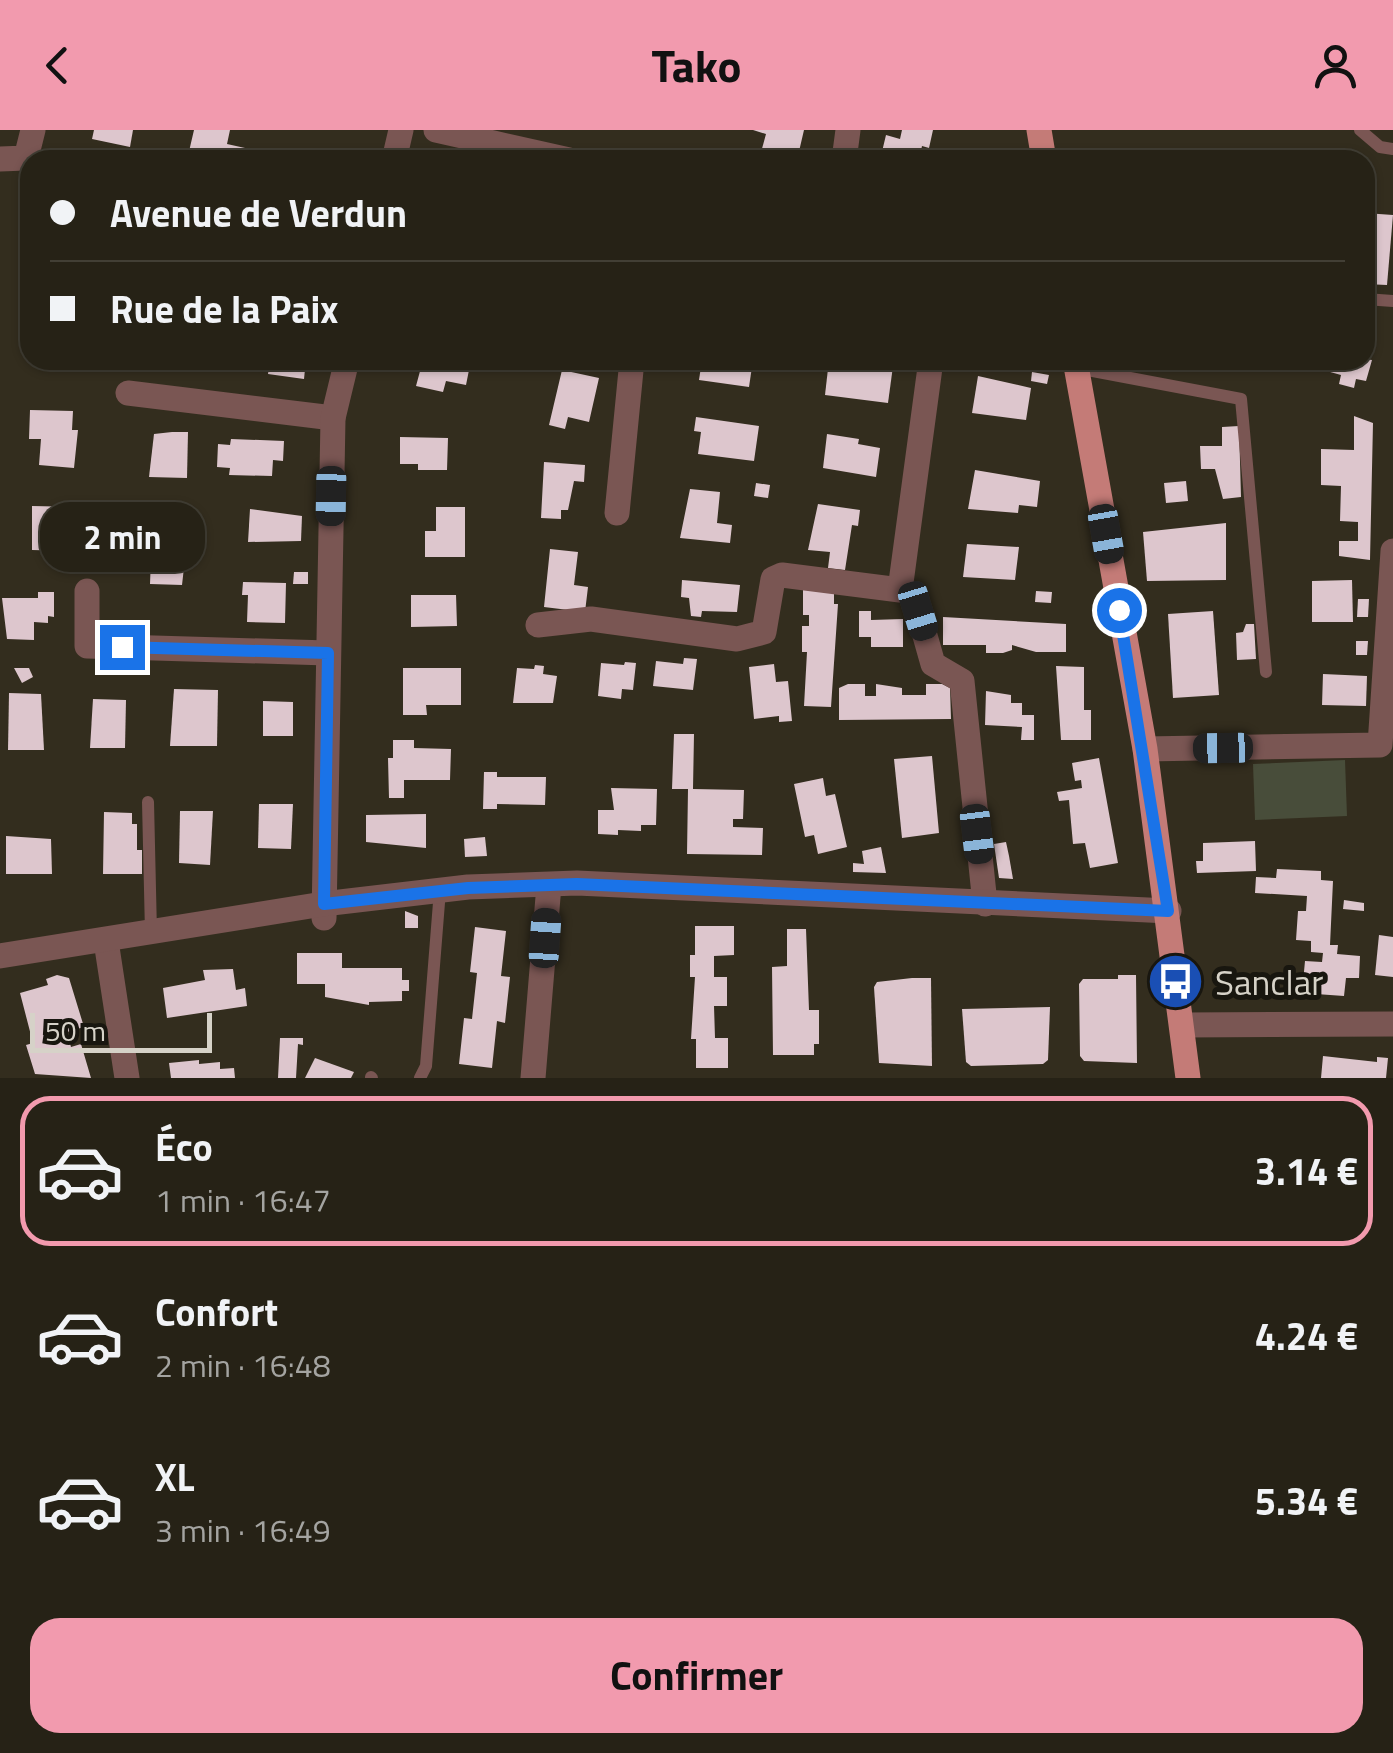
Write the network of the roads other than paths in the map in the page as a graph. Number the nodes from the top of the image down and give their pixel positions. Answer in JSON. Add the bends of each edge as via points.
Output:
{"nodes":[{"id":1,"x":436,"y":130,"type":"edge"},
{"id":2,"x":1360,"y":130,"type":"edge"},
{"id":3,"x":1393,"y":149,"type":"edge"},
{"id":4,"x":525,"y":150,"type":"edge"},
{"id":5,"x":345,"y":370,"type":"edge"},
{"id":6,"x":631,"y":370,"type":"edge"},
{"id":7,"x":931,"y":370,"type":"edge"},
{"id":8,"x":1077,"y":370,"type":"edge"},
{"id":9,"x":1104,"y":370,"type":"edge"},
{"id":10,"x":128,"y":393,"type":"dead end"},
{"id":11,"x":333,"y":418,"type":"junction"},
{"id":12,"x":617,"y":514,"type":"dead end"},
{"id":13,"x":1393,"y":551,"type":"edge"},
{"id":14,"x":86,"y":591,"type":"dead end"},
{"id":15,"x":918,"y":611,"type":"dead end"},
{"id":16,"x":538,"y":625,"type":"dead end"},
{"id":17,"x":328,"y":653,"type":"junction"},
{"id":18,"x":1266,"y":672,"type":"dead end"},
{"id":19,"x":1144,"y":749,"type":"junction"},
{"id":20,"x":148,"y":802,"type":"dead end"},
{"id":21,"x":549,"y":885,"type":"junction"},
{"id":22,"x":440,"y":890,"type":"junction"},
{"id":23,"x":986,"y":904,"type":"junction"},
{"id":24,"x":1168,"y":911,"type":"junction"},
{"id":25,"x":324,"y":912,"type":"junction"},
{"id":26,"x":151,"y":933,"type":"junction"},
{"id":27,"x":106,"y":941,"type":"junction"},
{"id":28,"x":0,"y":956,"type":"edge"},
{"id":29,"x":1393,"y":1024,"type":"edge"},
{"id":30,"x":1182,"y":1026,"type":"junction"},
{"id":31,"x":127,"y":1078,"type":"edge"},
{"id":32,"x":420,"y":1078,"type":"edge"},
{"id":33,"x":534,"y":1078,"type":"edge"},
{"id":34,"x":1188,"y":1078,"type":"edge"}],
"edges":[{"from":1,"to":4,"type":"street"},
{"from":2,"to":3,"type":"lane"},
{"from":5,"to":11,"type":"street"},
{"from":6,"to":12,"type":"street"},
{"from":7,"to":16,"type":"street","via":[[900,590],[782,575],[773,579],[764,632],[737,639],[591,619]]},
{"from":8,"to":19,"type":"main road"},
{"from":9,"to":18,"type":"lane","via":[[1241,399]]},
{"from":10,"to":11,"type":"street"},
{"from":11,"to":17,"type":"street"},
{"from":13,"to":19,"type":"street","via":[[1380,745]]},
{"from":14,"to":17,"type":"street","via":[[87,646]]},
{"from":15,"to":23,"type":"street","via":[[934,664],[962,682]]},
{"from":17,"to":25,"type":"street"},
{"from":19,"to":24,"type":"main road"},
{"from":20,"to":26,"type":"lane"},
{"from":21,"to":22,"type":"street"},
{"from":21,"to":23,"type":"street"},
{"from":21,"to":33,"type":"street"},
{"from":22,"to":25,"type":"street"},
{"from":22,"to":32,"type":"lane"},
{"from":23,"to":24,"type":"street"},
{"from":24,"to":30,"type":"main road"},
{"from":25,"to":26,"type":"street"},
{"from":26,"to":27,"type":"street"},
{"from":27,"to":28,"type":"street"},
{"from":27,"to":31,"type":"street"},
{"from":29,"to":30,"type":"street"},
{"from":30,"to":34,"type":"main road"}]}
